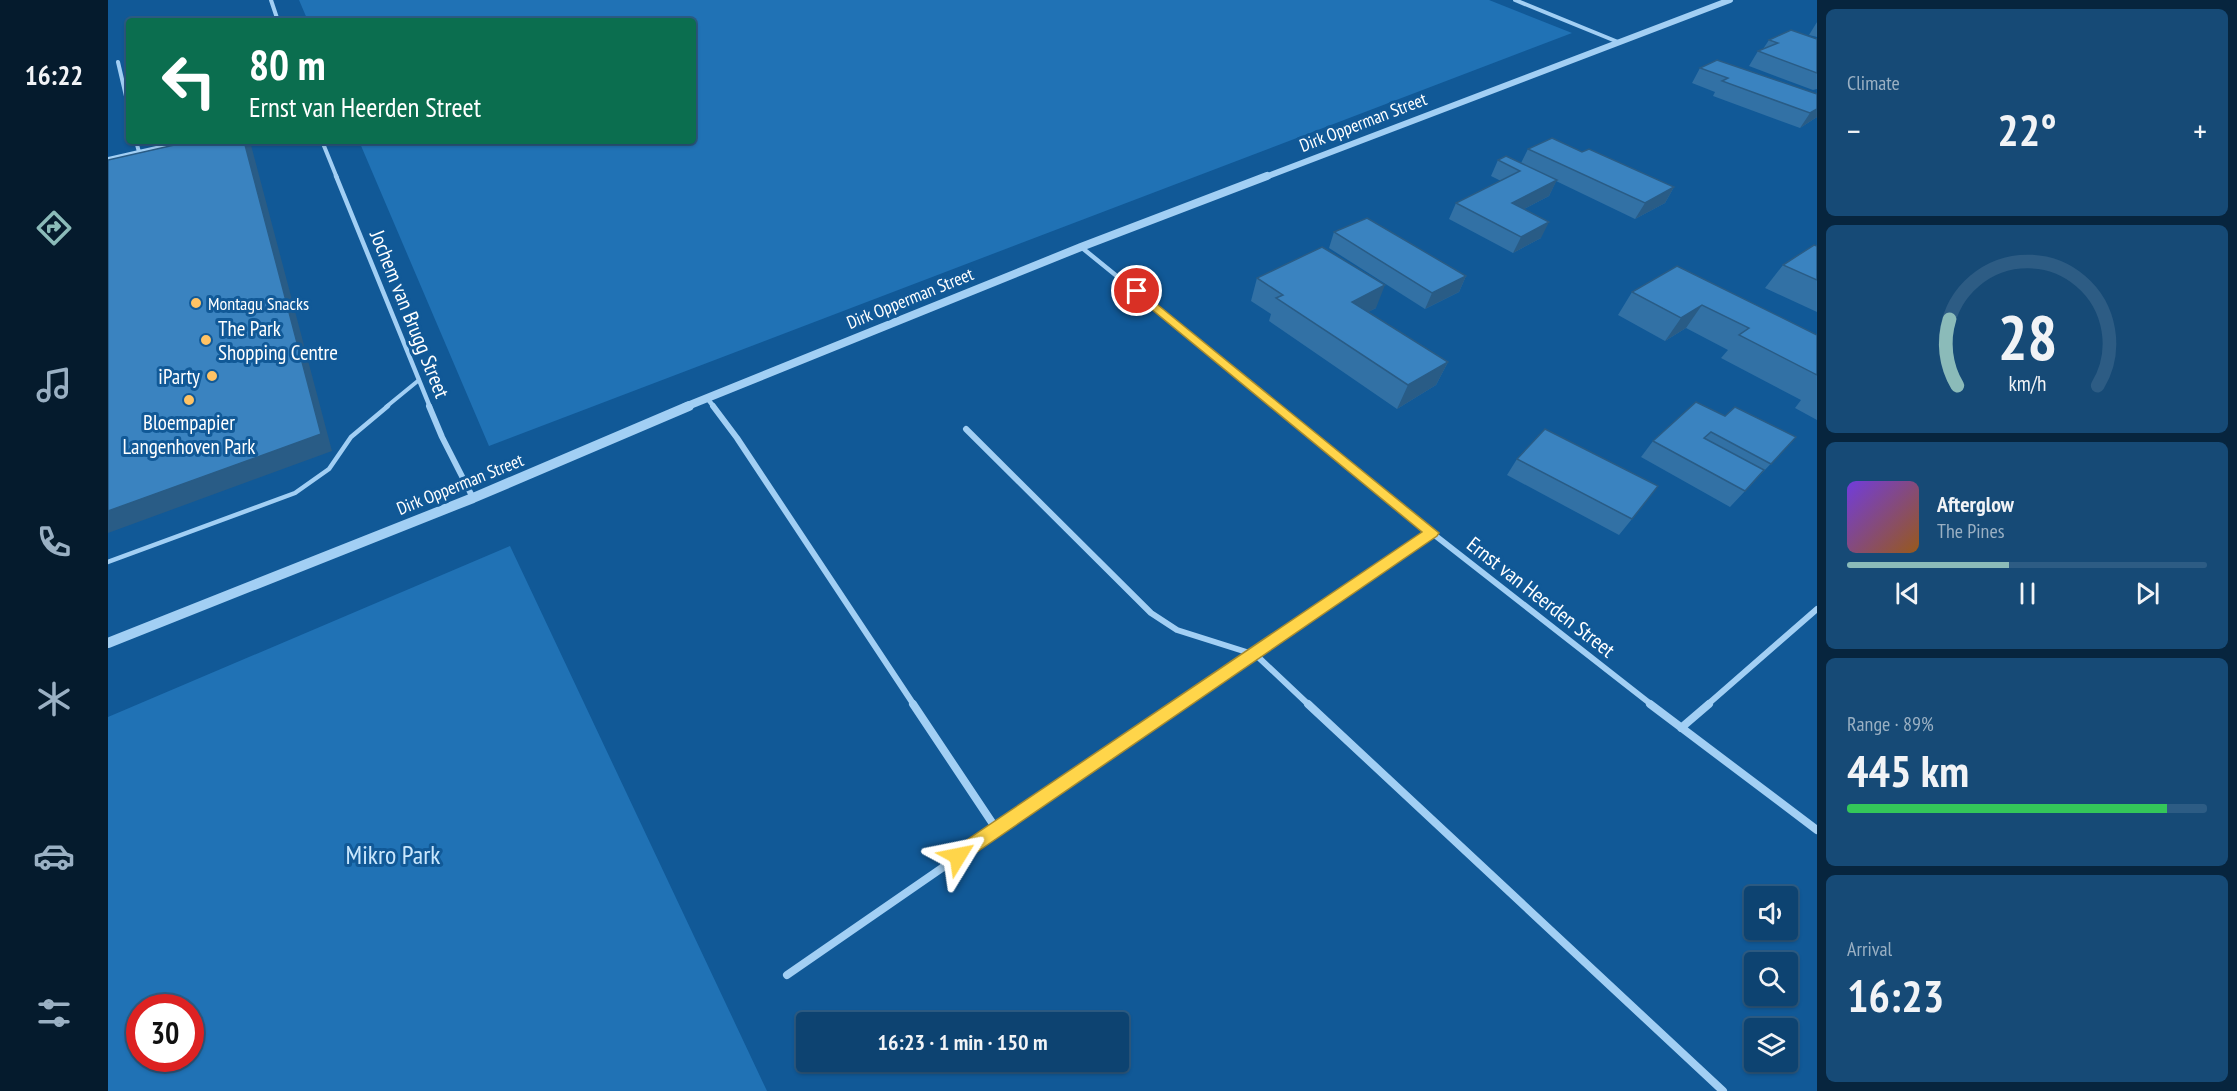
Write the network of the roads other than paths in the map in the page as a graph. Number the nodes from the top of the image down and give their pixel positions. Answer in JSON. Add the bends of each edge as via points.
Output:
{"nodes":[{"id":1,"x":271,"y":0,"type":"edge"},
{"id":2,"x":1515,"y":0,"type":"edge"},
{"id":3,"x":1730,"y":0,"type":"edge"},
{"id":4,"x":277,"y":18,"type":"edge"},
{"id":5,"x":1618,"y":42,"type":"junction"},
{"id":6,"x":118,"y":62,"type":"dead end"},
{"id":7,"x":126,"y":96,"type":"edge"},
{"id":8,"x":137,"y":144,"type":"edge"},
{"id":9,"x":175,"y":144,"type":"edge"},
{"id":10,"x":323,"y":144,"type":"edge"},
{"id":11,"x":139,"y":152,"type":"junction"},
{"id":12,"x":108,"y":159,"type":"edge"},
{"id":13,"x":1082,"y":247,"type":"junction"},
{"id":14,"x":419,"y":380,"type":"junction"},
{"id":15,"x":707,"y":398,"type":"junction"},
{"id":16,"x":966,"y":429,"type":"dead end"},
{"id":17,"x":472,"y":498,"type":"junction"},
{"id":18,"x":1432,"y":533,"type":"junction"},
{"id":19,"x":108,"y":562,"type":"edge"},
{"id":20,"x":1817,"y":609,"type":"edge"},
{"id":21,"x":108,"y":642,"type":"edge"},
{"id":22,"x":1256,"y":655,"type":"junction"},
{"id":23,"x":1681,"y":728,"type":"junction"},
{"id":24,"x":997,"y":830,"type":"junction"},
{"id":25,"x":1817,"y":830,"type":"edge"},
{"id":26,"x":787,"y":975,"type":"dead end"},
{"id":27,"x":1724,"y":1091,"type":"edge"}],
"edges":[{"from":1,"to":4,"type":"street"},
{"from":2,"to":5,"type":"street"},
{"from":3,"to":5,"type":"street","name":"Dirk Opperman Street"},
{"from":5,"to":13,"type":"street","name":"Dirk Opperman Street"},
{"from":6,"to":7,"type":"street"},
{"from":8,"to":11,"type":"street"},
{"from":9,"to":11,"type":"street"},
{"from":10,"to":14,"type":"street","name":"Jochem van Brugg Street"},
{"from":11,"to":12,"type":"street"},
{"from":13,"to":15,"type":"street","name":"Dirk Opperman Street"},
{"from":13,"to":18,"type":"street","name":"Ernst van Heerden Street"},
{"from":14,"to":17,"type":"street","name":"Jochem van Brugg Street"},
{"from":14,"to":19,"type":"lane","via":[[351,438],[329,470],[295,493]]},
{"from":15,"to":17,"type":"street","name":"Dirk Opperman Street"},
{"from":15,"to":24,"type":"street"},
{"from":16,"to":22,"type":"street","via":[[1151,613],[1177,630]]},
{"from":17,"to":21,"type":"street","name":"Dirk Opperman Street"},
{"from":18,"to":22,"type":"street"},
{"from":18,"to":23,"type":"street","name":"Ernst van Heerden Street"},
{"from":20,"to":23,"type":"street"},
{"from":22,"to":24,"type":"street"},
{"from":22,"to":27,"type":"street"},
{"from":23,"to":25,"type":"street","name":"Ernst van Heerden Street"},
{"from":24,"to":26,"type":"street"}]}
